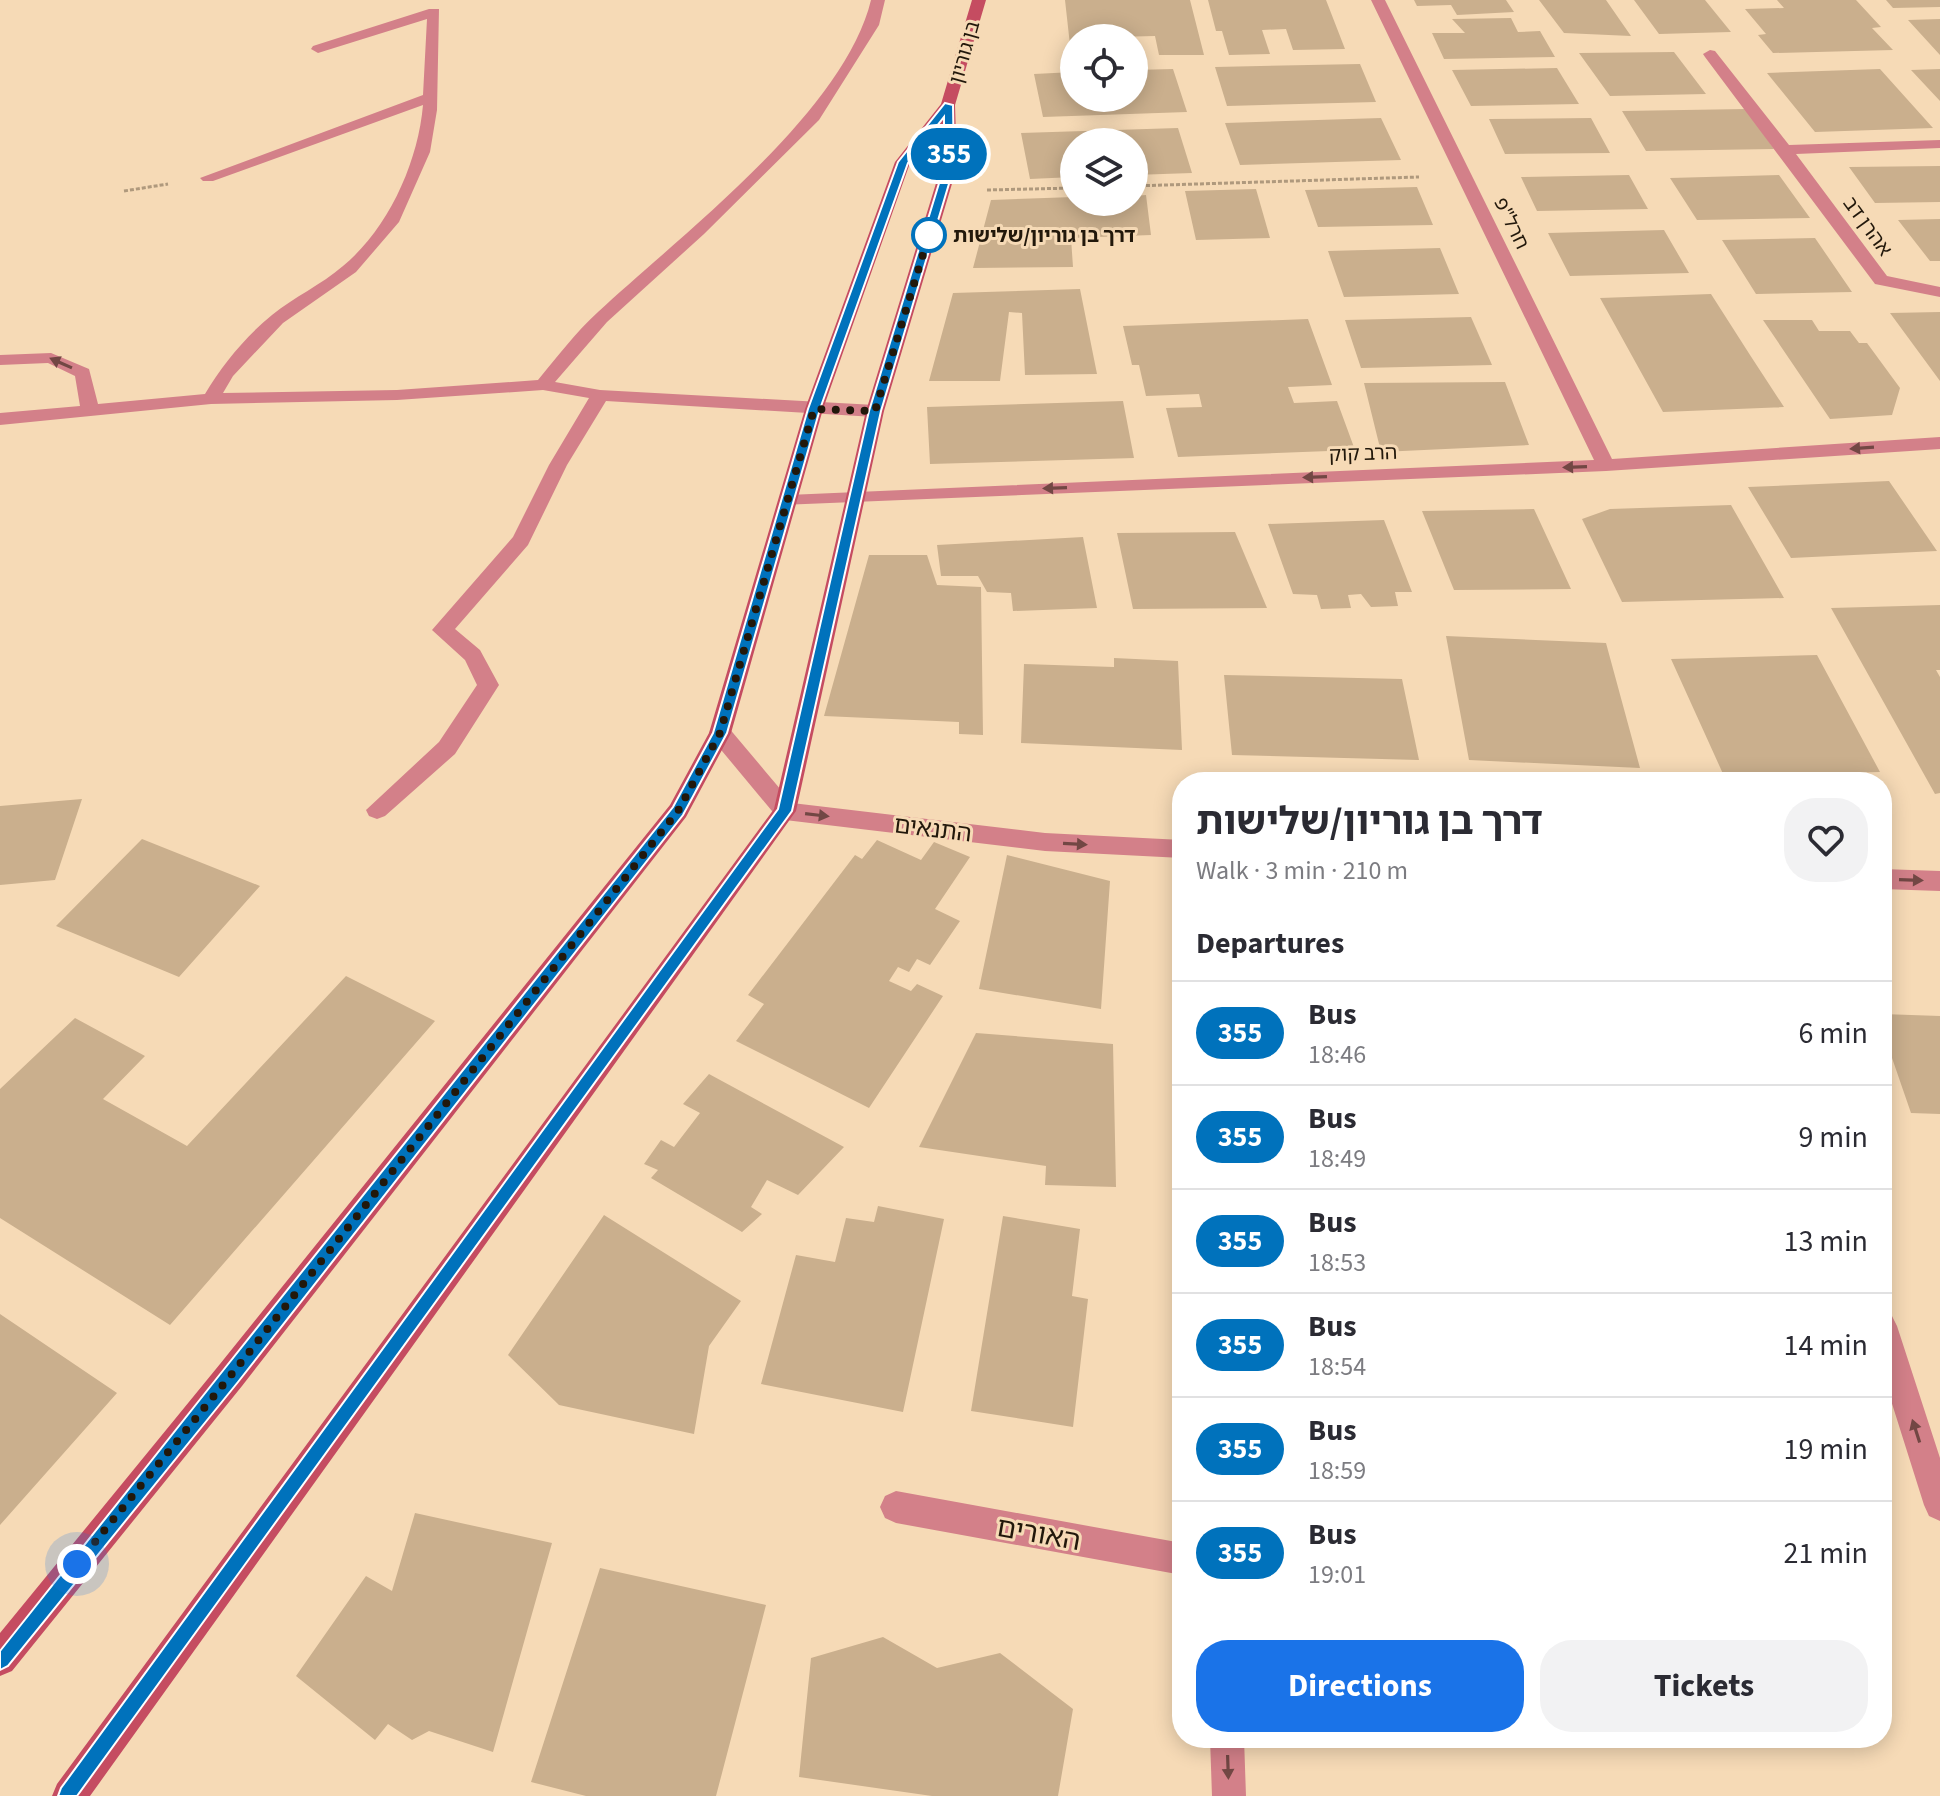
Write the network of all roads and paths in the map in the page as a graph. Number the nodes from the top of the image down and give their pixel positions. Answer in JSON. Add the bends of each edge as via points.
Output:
{"nodes":[{"id":1,"x":878,"y":0,"type":"edge"},
{"id":2,"x":979,"y":0,"type":"edge"},
{"id":3,"x":1378,"y":0,"type":"edge"},
{"id":4,"x":318,"y":49,"type":"dead end"},
{"id":5,"x":1710,"y":54,"type":"dead end"},
{"id":6,"x":430,"y":98,"type":"junction"},
{"id":7,"x":948,"y":105,"type":"junction"},
{"id":8,"x":1940,"y":144,"type":"edge"},
{"id":9,"x":1785,"y":150,"type":"junction"},
{"id":10,"x":1464,"y":176,"type":"junction"},
{"id":11,"x":208,"y":178,"type":"dead end"},
{"id":12,"x":1148,"y":186,"type":"edge"},
{"id":13,"x":1060,"y":188,"type":"edge"},
{"id":14,"x":943,"y":189,"type":"junction"},
{"id":15,"x":1940,"y":292,"type":"edge"},
{"id":16,"x":0,"y":360,"type":"edge"},
{"id":17,"x":543,"y":385,"type":"junction"},
{"id":18,"x":600,"y":395,"type":"junction"},
{"id":19,"x":211,"y":399,"type":"junction"},
{"id":20,"x":814,"y":409,"type":"junction"},
{"id":21,"x":90,"y":411,"type":"junction"},
{"id":22,"x":875,"y":411,"type":"junction"},
{"id":23,"x":0,"y":419,"type":"edge"},
{"id":24,"x":1940,"y":443,"type":"edge"},
{"id":25,"x":1606,"y":465,"type":"junction"},
{"id":26,"x":858,"y":496,"type":"junction"},
{"id":27,"x":788,"y":501,"type":"junction"},
{"id":28,"x":720,"y":733,"type":"junction"},
{"id":29,"x":377,"y":810,"type":"dead end"},
{"id":30,"x":785,"y":811,"type":"junction"},
{"id":31,"x":1172,"y":848,"type":"edge"},
{"id":32,"x":1892,"y":879,"type":"edge"},
{"id":33,"x":1940,"y":881,"type":"edge"},
{"id":34,"x":1892,"y":1357,"type":"edge"},
{"id":35,"x":1940,"y":1505,"type":"edge"},
{"id":36,"x":896,"y":1507,"type":"dead end"},
{"id":37,"x":1172,"y":1557,"type":"edge"},
{"id":38,"x":0,"y":1659,"type":"edge"},
{"id":39,"x":1227,"y":1748,"type":"edge"},
{"id":40,"x":69,"y":1796,"type":"edge"},
{"id":41,"x":1229,"y":1796,"type":"edge"}],
"edges":[{"from":1,"to":17,"type":"street","via":[[872,25],[814,117],[601,318]]},
{"from":2,"to":7,"type":"main road","name":"בן גוריון"},
{"from":3,"to":10,"type":"street","name":"חרל\"פ"},
{"from":4,"to":6,"type":"street","via":[[434,12]]},
{"from":5,"to":9,"type":"street","name":"אהרן דב"},
{"from":6,"to":11,"type":"street"},
{"from":6,"to":19,"type":"street","via":[[422,152],[391,222],[350,269],[277,319],[226,373]]},
{"from":7,"to":14,"type":"main road","name":"בן גוריון","via":[[949,167]]},
{"from":7,"to":20,"type":"main road","name":"בן גוריון","via":[[903,162]]},
{"from":8,"to":9,"type":"street"},
{"from":9,"to":15,"type":"street","name":"אהרן דב","via":[[1881,280]]},
{"from":10,"to":12,"type":"path"},
{"from":10,"to":25,"type":"street","name":"חרל\"פ"},
{"from":13,"to":14,"type":"path"},
{"from":14,"to":22,"type":"main road","name":"בן גוריון"},
{"from":21,"to":16,"type":"street","one_way":true,"via":[[83,373],[51,358]]},
{"from":17,"to":18,"type":"street"},
{"from":17,"to":19,"type":"street"},
{"from":18,"to":20,"type":"street"},
{"from":18,"to":29,"type":"street","via":[[521,540],[442,630],[473,655],[488,685],[447,748]]},
{"from":19,"to":21,"type":"street"},
{"from":20,"to":22,"type":"street"},
{"from":20,"to":27,"type":"main road","name":"בן גוריון"},
{"from":21,"to":23,"type":"street"},
{"from":22,"to":26,"type":"main road","name":"בן גוריון"},
{"from":24,"to":25,"type":"street","name":"הרב קוק","one_way":true},
{"from":25,"to":26,"type":"street","name":"הרב קוק","one_way":true},
{"from":26,"to":27,"type":"street","name":"הרב קוק"},
{"from":26,"to":30,"type":"main road","name":"בן גוריון"},
{"from":27,"to":28,"type":"main road","name":"בן גוריון"},
{"from":28,"to":30,"type":"street"},
{"from":28,"to":38,"type":"main road","name":"בן גוריון","via":[[678,811]]},
{"from":30,"to":31,"type":"street","name":"התנאים","one_way":true,"via":[[1045,842]]},
{"from":30,"to":40,"type":"main road","name":"בן גוריון"},
{"from":32,"to":33,"type":"street","one_way":true},
{"from":35,"to":34,"type":"street","one_way":true},
{"from":36,"to":37,"type":"street","name":"האורים"},
{"from":39,"to":41,"type":"street","one_way":true}]}
